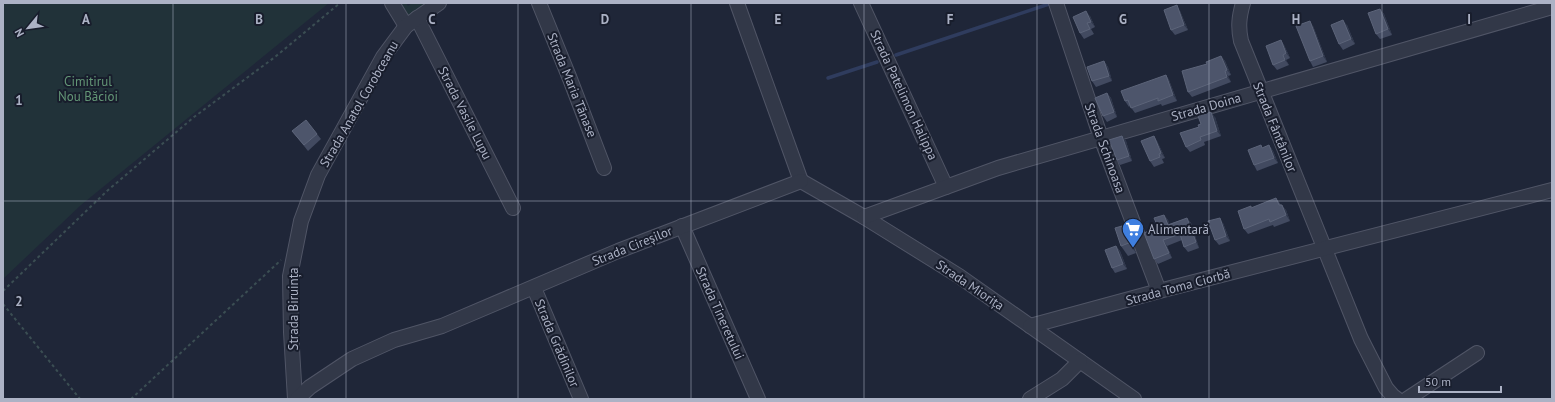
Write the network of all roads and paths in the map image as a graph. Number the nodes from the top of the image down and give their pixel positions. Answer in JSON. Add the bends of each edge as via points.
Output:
{"nodes":[{"id":1,"x":340,"y":3,"type":"edge"},
{"id":2,"x":392,"y":3,"type":"edge"},
{"id":3,"x":439,"y":3,"type":"edge"},
{"id":4,"x":539,"y":3,"type":"edge"},
{"id":5,"x":737,"y":3,"type":"edge"},
{"id":6,"x":861,"y":3,"type":"edge"},
{"id":7,"x":1056,"y":3,"type":"edge"},
{"id":8,"x":1243,"y":3,"type":"edge"},
{"id":9,"x":1552,"y":7,"type":"edge"},
{"id":10,"x":412,"y":22,"type":"junction"},
{"id":11,"x":1260,"y":91,"type":"junction"},
{"id":12,"x":1101,"y":138,"type":"junction"},
{"id":13,"x":604,"y":168,"type":"dead end"},
{"id":14,"x":318,"y":175,"type":"joint"},
{"id":15,"x":801,"y":180,"type":"junction"},
{"id":16,"x":946,"y":187,"type":"junction"},
{"id":17,"x":1552,"y":190,"type":"edge"},
{"id":18,"x":513,"y":208,"type":"dead end"},
{"id":19,"x":864,"y":217,"type":"junction"},
{"id":20,"x":682,"y":226,"type":"junction"},
{"id":21,"x":296,"y":245,"type":"junction"},
{"id":22,"x":1326,"y":249,"type":"junction"},
{"id":23,"x":534,"y":288,"type":"junction"},
{"id":24,"x":3,"y":291,"type":"edge"},
{"id":25,"x":1159,"y":291,"type":"junction"},
{"id":26,"x":3,"y":304,"type":"edge"},
{"id":27,"x":1030,"y":326,"type":"junction"},
{"id":28,"x":1478,"y":353,"type":"dead end"},
{"id":29,"x":1080,"y":362,"type":"junction"},
{"id":30,"x":80,"y":399,"type":"edge"},
{"id":31,"x":131,"y":399,"type":"edge"},
{"id":32,"x":296,"y":399,"type":"edge"},
{"id":33,"x":581,"y":399,"type":"edge"},
{"id":34,"x":758,"y":399,"type":"edge"},
{"id":35,"x":1030,"y":399,"type":"edge"},
{"id":36,"x":1134,"y":399,"type":"edge"},
{"id":37,"x":1397,"y":399,"type":"edge"},
{"id":38,"x":1407,"y":399,"type":"edge"}],
"edges":[{"from":1,"to":24,"type":"path","via":[[275,57],[194,117],[106,191]]},
{"from":2,"to":10,"type":"street","name":"Strada Vasile Lupu"},
{"from":3,"to":10,"type":"street","name":"Strada Anatol Corobceanu"},
{"from":4,"to":13,"type":"street","name":"Strada Maria Tănase"},
{"from":5,"to":15,"type":"street"},
{"from":6,"to":16,"type":"street","name":"Strada Patelimon Halippa"},
{"from":7,"to":12,"type":"street","name":"Strada Schinoasa"},
{"from":8,"to":11,"type":"street","name":"Strada Fântânilor","via":[[1238,28]]},
{"from":9,"to":11,"type":"street","name":"Strada Doina"},
{"from":10,"to":14,"type":"street","name":"Strada Anatol Corobceanu","via":[[383,57]]},
{"from":10,"to":18,"type":"street","name":"Strada Vasile Lupu"},
{"from":11,"to":12,"type":"street","name":"Strada Doina"},
{"from":11,"to":22,"type":"street","name":"Strada Fântânilor"},
{"from":12,"to":16,"type":"street","name":"Strada Doina","via":[[998,168]]},
{"from":12,"to":25,"type":"street","name":"Strada Schinoasa"},
{"from":14,"to":21,"type":"street","name":"Strada Biruința","via":[[301,221]]},
{"from":15,"to":19,"type":"street","name":"Strada Miorița"},
{"from":15,"to":20,"type":"street","name":"Strada Cireșilor"},
{"from":16,"to":19,"type":"street","name":"Strada Doina"},
{"from":17,"to":22,"type":"street","name":"Strada Toma Ciorbă"},
{"from":19,"to":27,"type":"street","name":"Strada Miorița","via":[[959,276]]},
{"from":20,"to":23,"type":"street","name":"Strada Cireșilor"},
{"from":20,"to":34,"type":"street","name":"Strada Tineretului"},
{"from":21,"to":31,"type":"path"},
{"from":21,"to":32,"type":"street","name":"Strada Biruința","via":[[290,276]]},
{"from":22,"to":25,"type":"street","name":"Strada Toma Ciorbă"},
{"from":22,"to":37,"type":"street","via":[[1362,339],[1386,388]]},
{"from":23,"to":32,"type":"street","name":"Strada Cireșilor","via":[[442,326],[394,340],[352,359]]},
{"from":23,"to":33,"type":"street","name":"Strada Grădinilor"},
{"from":25,"to":27,"type":"street","name":"Strada Toma Ciorbă"},
{"from":26,"to":30,"type":"path"},
{"from":27,"to":29,"type":"street","name":"Strada Miorița"},
{"from":28,"to":38,"type":"street"},
{"from":29,"to":35,"type":"street","via":[[1062,378]]},
{"from":29,"to":36,"type":"street","name":"Strada Miorița"}]}
